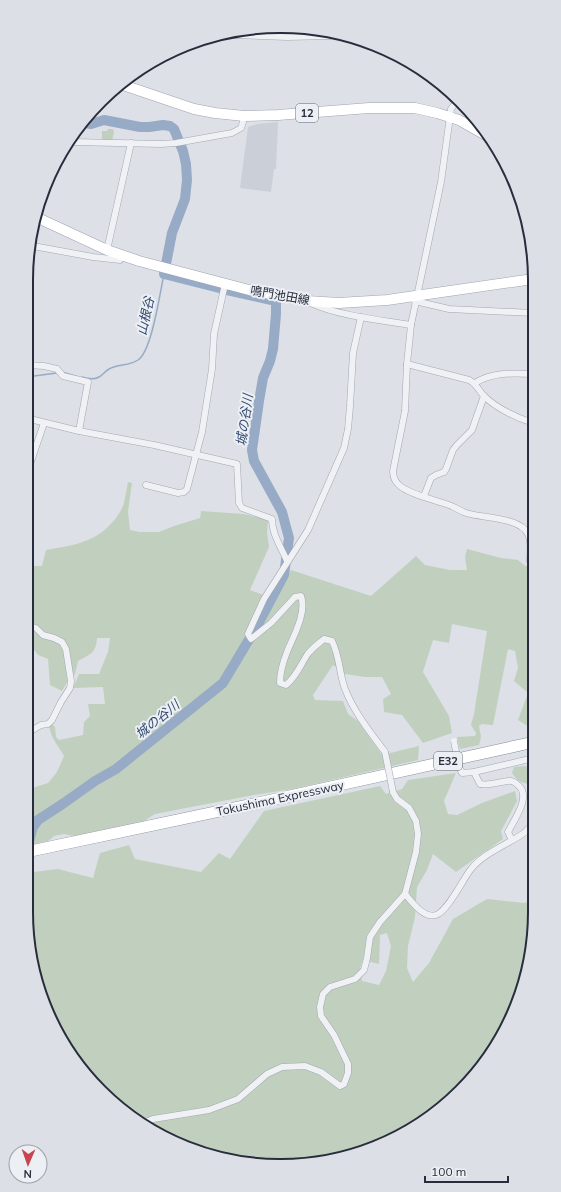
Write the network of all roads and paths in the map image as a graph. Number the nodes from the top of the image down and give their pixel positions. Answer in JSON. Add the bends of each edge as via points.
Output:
{"nodes":[{"id":1,"x":246,"y":35,"type":"edge"},
{"id":2,"x":320,"y":36,"type":"edge"},
{"id":3,"x":127,"y":86,"type":"edge"},
{"id":4,"x":455,"y":104,"type":"edge"},
{"id":5,"x":244,"y":116,"type":"junction"},
{"id":6,"x":449,"y":116,"type":"junction"},
{"id":7,"x":475,"y":128,"type":"edge"},
{"id":8,"x":76,"y":142,"type":"edge"},
{"id":9,"x":131,"y":143,"type":"junction"},
{"id":10,"x":40,"y":219,"type":"edge"},
{"id":11,"x":35,"y":246,"type":"edge"},
{"id":12,"x":107,"y":250,"type":"junction"},
{"id":13,"x":121,"y":255,"type":"junction"},
{"id":14,"x":528,"y":281,"type":"edge"},
{"id":15,"x":225,"y":284,"type":"junction"},
{"id":16,"x":416,"y":298,"type":"junction"},
{"id":17,"x":307,"y":301,"type":"junction"},
{"id":18,"x":528,"y":313,"type":"edge"},
{"id":19,"x":361,"y":317,"type":"junction"},
{"id":20,"x":411,"y":324,"type":"junction"},
{"id":21,"x":407,"y":364,"type":"junction"},
{"id":22,"x":33,"y":366,"type":"edge"},
{"id":23,"x":528,"y":374,"type":"edge"},
{"id":24,"x":475,"y":383,"type":"junction"},
{"id":25,"x":484,"y":396,"type":"junction"},
{"id":26,"x":33,"y":420,"type":"edge"},
{"id":27,"x":528,"y":421,"type":"edge"},
{"id":28,"x":44,"y":423,"type":"junction"},
{"id":29,"x":79,"y":431,"type":"junction"},
{"id":30,"x":196,"y":454,"type":"junction"},
{"id":31,"x":33,"y":455,"type":"edge"},
{"id":32,"x":146,"y":485,"type":"dead end"},
{"id":33,"x":424,"y":496,"type":"junction"},
{"id":34,"x":528,"y":533,"type":"edge"},
{"id":35,"x":288,"y":561,"type":"junction"},
{"id":36,"x":33,"y":627,"type":"edge"},
{"id":37,"x":33,"y":729,"type":"edge"},
{"id":38,"x":454,"y":740,"type":"dead end"},
{"id":39,"x":528,"y":743,"type":"edge"},
{"id":40,"x":528,"y":759,"type":"edge"},
{"id":41,"x":474,"y":772,"type":"junction"},
{"id":42,"x":528,"y":828,"type":"edge"},
{"id":43,"x":512,"y":840,"type":"junction"},
{"id":44,"x":33,"y":851,"type":"edge"},
{"id":45,"x":405,"y":894,"type":"junction"},
{"id":46,"x":149,"y":1121,"type":"edge"}],
"edges":[{"from":1,"to":2,"type":"street"},
{"from":3,"to":5,"type":"main road","number":"12","via":[[194,109]]},
{"from":4,"to":6,"type":"street"},
{"from":5,"to":6,"type":"main road","number":"12","via":[[397,108],[415,108]]},
{"from":5,"to":9,"type":"street","via":[[241,128],[232,133],[180,142]]},
{"from":6,"to":7,"type":"main road","number":"12"},
{"from":6,"to":16,"type":"street","via":[[441,182]]},
{"from":8,"to":9,"type":"street"},
{"from":9,"to":12,"type":"street"},
{"from":10,"to":12,"type":"main road","name":"鳴門池田線"},
{"from":11,"to":13,"type":"street","via":[[120,260]]},
{"from":12,"to":13,"type":"main road","name":"鳴門池田線"},
{"from":13,"to":15,"type":"main road","name":"鳴門池田線"},
{"from":14,"to":16,"type":"main road","name":"鳴門池田線"},
{"from":15,"to":17,"type":"main road","name":"鳴門池田線"},
{"from":15,"to":30,"type":"street","via":[[214,334],[212,369]]},
{"from":16,"to":17,"type":"main road","name":"鳴門池田線","via":[[339,303]]},
{"from":16,"to":18,"type":"street","via":[[449,309]]},
{"from":16,"to":20,"type":"street"},
{"from":17,"to":19,"type":"street","via":[[330,310]]},
{"from":19,"to":20,"type":"street"},
{"from":19,"to":35,"type":"street","via":[[353,352],[348,429],[344,448],[308,530]]},
{"from":20,"to":21,"type":"street"},
{"from":21,"to":24,"type":"street"},
{"from":21,"to":33,"type":"street","via":[[405,411],[392,471],[393,478],[403,488]]},
{"from":22,"to":29,"type":"street","via":[[57,369],[63,376],[88,382]]},
{"from":23,"to":24,"type":"street","via":[[496,374]]},
{"from":24,"to":25,"type":"street"},
{"from":25,"to":27,"type":"street","via":[[509,414]]},
{"from":25,"to":33,"type":"street","via":[[472,430],[453,450],[444,472],[431,478]]},
{"from":26,"to":28,"type":"street"},
{"from":28,"to":29,"type":"street"},
{"from":28,"to":31,"type":"street"},
{"from":29,"to":30,"type":"street"},
{"from":30,"to":32,"type":"street","via":[[184,492],[178,493]]},
{"from":30,"to":35,"type":"street","via":[[237,464],[239,502],[242,508],[272,519],[275,537]]},
{"from":33,"to":34,"type":"street","via":[[466,513],[502,519],[524,528]]},
{"from":35,"to":45,"type":"street","bridge":true,"via":[[264,599],[248,634],[251,639],[271,623],[295,597],[301,596],[301,618],[280,674],[280,683],[286,684],[292,680],[314,647],[324,639],[332,641],[345,689],[357,713],[385,752],[393,792],[397,800],[409,808],[416,821],[416,852]]},
{"from":36,"to":37,"type":"street","via":[[43,635],[62,642],[66,649],[71,681],[70,688],[52,720]]},
{"from":38,"to":41,"type":"street","bridge":true,"via":[[462,773]]},
{"from":39,"to":44,"type":"highway","name":"Tokushima Expressway","number":"E32","via":[[258,804]]},
{"from":40,"to":41,"type":"street"},
{"from":41,"to":43,"type":"street","via":[[480,784],[508,781],[515,782],[521,788],[521,809],[508,832]]},
{"from":42,"to":43,"type":"street"},
{"from":43,"to":45,"type":"street","via":[[481,859],[471,869],[444,909],[437,914],[430,915],[421,911]]},
{"from":45,"to":46,"type":"street","via":[[370,936],[364,970],[354,979],[330,987],[323,994],[321,1016],[348,1064],[344,1084],[340,1086],[322,1072],[305,1066],[282,1067],[267,1074],[238,1099],[209,1110]]}]}
